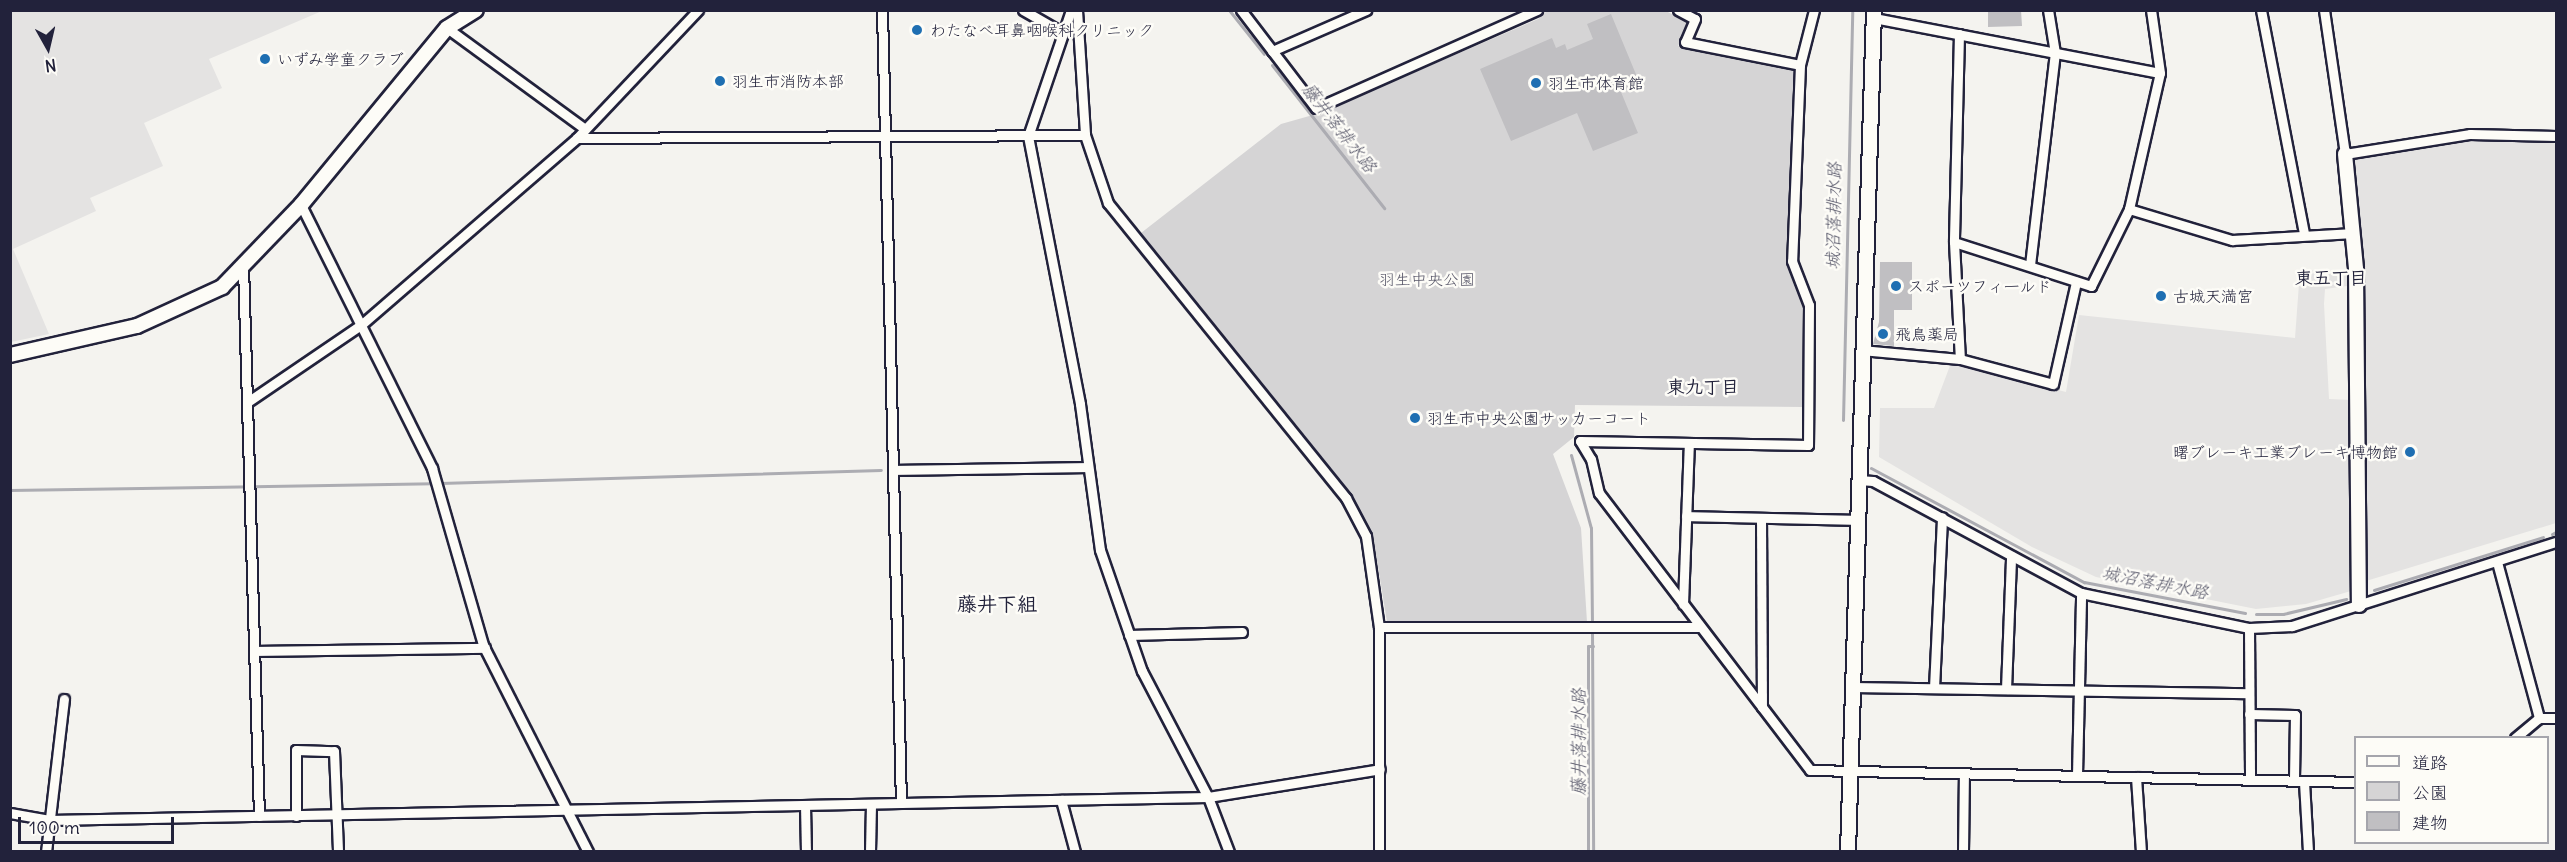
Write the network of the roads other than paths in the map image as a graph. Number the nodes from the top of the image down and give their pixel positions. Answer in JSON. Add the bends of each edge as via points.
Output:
{"nodes":[{"id":1,"x":698,"y":10,"type":"edge"},
{"id":2,"x":882,"y":10,"type":"edge"},
{"id":3,"x":1023,"y":10,"type":"edge"},
{"id":4,"x":1071,"y":10,"type":"edge"},
{"id":5,"x":1077,"y":10,"type":"edge"},
{"id":6,"x":1241,"y":10,"type":"edge"},
{"id":7,"x":1366,"y":10,"type":"edge"},
{"id":8,"x":1538,"y":10,"type":"edge"},
{"id":9,"x":1678,"y":10,"type":"edge"},
{"id":10,"x":1814,"y":10,"type":"edge"},
{"id":11,"x":2049,"y":10,"type":"edge"},
{"id":12,"x":2151,"y":10,"type":"edge"},
{"id":13,"x":2261,"y":10,"type":"edge"},
{"id":14,"x":2324,"y":10,"type":"edge"},
{"id":15,"x":471,"y":11,"type":"edge"},
{"id":16,"x":1874,"y":14,"type":"edge"},
{"id":17,"x":447,"y":28,"type":"junction"},
{"id":18,"x":1063,"y":33,"type":"junction"},
{"id":19,"x":1959,"y":34,"type":"junction"},
{"id":20,"x":1272,"y":51,"type":"junction"},
{"id":21,"x":2055,"y":53,"type":"junction"},
{"id":22,"x":1800,"y":65,"type":"junction"},
{"id":23,"x":2160,"y":73,"type":"junction"},
{"id":24,"x":585,"y":129,"type":"junction"},
{"id":25,"x":1085,"y":135,"type":"junction"},
{"id":26,"x":1028,"y":136,"type":"junction"},
{"id":27,"x":2556,"y":136,"type":"edge"},
{"id":28,"x":576,"y":138,"type":"junction"},
{"id":29,"x":885,"y":138,"type":"junction"},
{"id":30,"x":2345,"y":154,"type":"junction"},
{"id":31,"x":301,"y":205,"type":"junction"},
{"id":32,"x":2129,"y":209,"type":"junction"},
{"id":33,"x":2304,"y":233,"type":"junction"},
{"id":34,"x":2355,"y":233,"type":"junction"},
{"id":35,"x":1954,"y":242,"type":"junction"},
{"id":36,"x":243,"y":265,"type":"junction"},
{"id":37,"x":2030,"y":265,"type":"junction"},
{"id":38,"x":2076,"y":282,"type":"junction"},
{"id":39,"x":361,"y":326,"type":"junction"},
{"id":40,"x":1861,"y":350,"type":"junction"},
{"id":41,"x":10,"y":355,"type":"edge"},
{"id":42,"x":1960,"y":359,"type":"junction"},
{"id":43,"x":249,"y":401,"type":"junction"},
{"id":44,"x":1689,"y":443,"type":"junction"},
{"id":45,"x":1086,"y":467,"type":"junction"},
{"id":46,"x":895,"y":470,"type":"junction"},
{"id":47,"x":1858,"y":480,"type":"junction"},
{"id":48,"x":1686,"y":516,"type":"junction"},
{"id":49,"x":1942,"y":517,"type":"junction"},
{"id":50,"x":1761,"y":518,"type":"junction"},
{"id":51,"x":1857,"y":520,"type":"junction"},
{"id":52,"x":2556,"y":542,"type":"edge"},
{"id":53,"x":2011,"y":556,"type":"junction"},
{"id":54,"x":2497,"y":562,"type":"junction"},
{"id":55,"x":2081,"y":593,"type":"junction"},
{"id":56,"x":1683,"y":604,"type":"junction"},
{"id":57,"x":2360,"y":605,"type":"junction"},
{"id":58,"x":1379,"y":627,"type":"junction"},
{"id":59,"x":1700,"y":627,"type":"junction"},
{"id":60,"x":2249,"y":628,"type":"junction"},
{"id":61,"x":1242,"y":632,"type":"dead end"},
{"id":62,"x":1129,"y":635,"type":"junction"},
{"id":63,"x":485,"y":648,"type":"junction"},
{"id":64,"x":257,"y":651,"type":"junction"},
{"id":65,"x":1852,"y":687,"type":"junction"},
{"id":66,"x":1934,"y":688,"type":"junction"},
{"id":67,"x":2006,"y":689,"type":"junction"},
{"id":68,"x":2078,"y":691,"type":"junction"},
{"id":69,"x":2249,"y":693,"type":"junction"},
{"id":70,"x":64,"y":699,"type":"dead end"},
{"id":71,"x":1762,"y":708,"type":"junction"},
{"id":72,"x":2249,"y":714,"type":"junction"},
{"id":73,"x":2539,"y":718,"type":"junction"},
{"id":74,"x":2556,"y":718,"type":"edge"},
{"id":75,"x":2517,"y":736,"type":"edge"},
{"id":76,"x":1380,"y":769,"type":"junction"},
{"id":77,"x":1850,"y":772,"type":"junction"},
{"id":78,"x":1964,"y":774,"type":"junction"},
{"id":79,"x":2077,"y":775,"type":"junction"},
{"id":80,"x":2136,"y":777,"type":"junction"},
{"id":81,"x":2250,"y":780,"type":"junction"},
{"id":82,"x":2294,"y":781,"type":"junction"},
{"id":83,"x":2304,"y":782,"type":"junction"},
{"id":84,"x":2354,"y":782,"type":"edge"},
{"id":85,"x":1208,"y":797,"type":"junction"},
{"id":86,"x":1061,"y":800,"type":"junction"},
{"id":87,"x":901,"y":803,"type":"junction"},
{"id":88,"x":871,"y":804,"type":"junction"},
{"id":89,"x":805,"y":805,"type":"junction"},
{"id":90,"x":567,"y":809,"type":"junction"},
{"id":91,"x":10,"y":813,"type":"edge"},
{"id":92,"x":333,"y":815,"type":"junction"},
{"id":93,"x":260,"y":816,"type":"junction"},
{"id":94,"x":296,"y":816,"type":"junction"},
{"id":95,"x":50,"y":820,"type":"junction"},
{"id":96,"x":46,"y":852,"type":"edge"},
{"id":97,"x":338,"y":852,"type":"edge"},
{"id":98,"x":588,"y":852,"type":"edge"},
{"id":99,"x":806,"y":852,"type":"edge"},
{"id":100,"x":870,"y":852,"type":"edge"},
{"id":101,"x":1075,"y":852,"type":"edge"},
{"id":102,"x":1228,"y":852,"type":"edge"},
{"id":103,"x":1379,"y":852,"type":"edge"},
{"id":104,"x":1848,"y":852,"type":"edge"},
{"id":105,"x":1963,"y":852,"type":"edge"},
{"id":106,"x":2141,"y":852,"type":"edge"},
{"id":107,"x":2308,"y":852,"type":"edge"}],
"edges":[{"from":1,"to":24,"type":"street"},
{"from":2,"to":29,"type":"street"},
{"from":3,"to":18,"type":"street"},
{"from":4,"to":18,"type":"street"},
{"from":5,"to":25,"type":"street"},
{"from":6,"to":20,"type":"street"},
{"from":7,"to":20,"type":"street"},
{"from":8,"to":20,"type":"street","via":[[1316,108]]},
{"from":9,"to":22,"type":"street","via":[[1695,20],[1685,42]]},
{"from":10,"to":22,"type":"street"},
{"from":11,"to":21,"type":"street"},
{"from":12,"to":23,"type":"street"},
{"from":13,"to":33,"type":"street"},
{"from":14,"to":30,"type":"street"},
{"from":15,"to":17,"type":"street"},
{"from":16,"to":19,"type":"street"},
{"from":16,"to":40,"type":"street"},
{"from":17,"to":24,"type":"street"},
{"from":17,"to":31,"type":"street"},
{"from":18,"to":26,"type":"street"},
{"from":19,"to":21,"type":"street"},
{"from":19,"to":35,"type":"street"},
{"from":21,"to":23,"type":"street"},
{"from":21,"to":37,"type":"street"},
{"from":22,"to":44,"type":"street","via":[[1792,261],[1809,305],[1808,445]]},
{"from":23,"to":32,"type":"street"},
{"from":24,"to":28,"type":"street"},
{"from":25,"to":26,"type":"street"},
{"from":25,"to":58,"type":"street","via":[[1108,203],[1346,498],[1366,536]]},
{"from":26,"to":29,"type":"street"},
{"from":26,"to":45,"type":"street","via":[[1080,404]]},
{"from":27,"to":30,"type":"street","via":[[2470,134]]},
{"from":28,"to":29,"type":"street"},
{"from":28,"to":39,"type":"street"},
{"from":29,"to":46,"type":"street"},
{"from":30,"to":34,"type":"street"},
{"from":31,"to":36,"type":"street"},
{"from":31,"to":39,"type":"street"},
{"from":32,"to":33,"type":"street","via":[[2232,240]]},
{"from":32,"to":38,"type":"street","via":[[2091,286]]},
{"from":33,"to":34,"type":"street"},
{"from":34,"to":57,"type":"street"},
{"from":35,"to":37,"type":"street"},
{"from":35,"to":42,"type":"street"},
{"from":36,"to":41,"type":"street","via":[[222,287],[169,314]]},
{"from":36,"to":43,"type":"street"},
{"from":37,"to":38,"type":"street"},
{"from":38,"to":42,"type":"street","via":[[2053,384]]},
{"from":39,"to":43,"type":"street"},
{"from":39,"to":63,"type":"street","via":[[432,468]]},
{"from":40,"to":42,"type":"street"},
{"from":40,"to":47,"type":"street"},
{"from":43,"to":64,"type":"street"},
{"from":44,"to":48,"type":"street"},
{"from":44,"to":56,"type":"street","via":[[1580,441],[1591,459],[1599,493]]},
{"from":45,"to":46,"type":"street"},
{"from":45,"to":62,"type":"street","via":[[1100,550]]},
{"from":46,"to":87,"type":"street"},
{"from":47,"to":49,"type":"street","via":[[1873,481]]},
{"from":47,"to":51,"type":"street"},
{"from":48,"to":50,"type":"street"},
{"from":48,"to":56,"type":"street"},
{"from":49,"to":53,"type":"street"},
{"from":49,"to":66,"type":"street"},
{"from":50,"to":51,"type":"street"},
{"from":50,"to":71,"type":"street"},
{"from":51,"to":65,"type":"street"},
{"from":52,"to":54,"type":"street"},
{"from":53,"to":55,"type":"street"},
{"from":53,"to":67,"type":"street"},
{"from":54,"to":57,"type":"street"},
{"from":54,"to":73,"type":"street"},
{"from":55,"to":60,"type":"street"},
{"from":55,"to":68,"type":"street"},
{"from":56,"to":59,"type":"street"},
{"from":57,"to":60,"type":"street","via":[[2292,626]]},
{"from":58,"to":59,"type":"street"},
{"from":58,"to":76,"type":"street"},
{"from":59,"to":71,"type":"street"},
{"from":60,"to":69,"type":"street"},
{"from":61,"to":62,"type":"street"},
{"from":62,"to":85,"type":"street","via":[[1142,671]]},
{"from":63,"to":64,"type":"street"},
{"from":63,"to":90,"type":"street"},
{"from":64,"to":93,"type":"street"},
{"from":65,"to":66,"type":"street"},
{"from":65,"to":77,"type":"street"},
{"from":66,"to":67,"type":"street"},
{"from":67,"to":68,"type":"street"},
{"from":68,"to":69,"type":"street"},
{"from":68,"to":79,"type":"street"},
{"from":69,"to":72,"type":"street"},
{"from":70,"to":95,"type":"street"},
{"from":71,"to":77,"type":"street","via":[[1810,771]]},
{"from":72,"to":81,"type":"street"},
{"from":72,"to":82,"type":"street","via":[[2295,715]]},
{"from":73,"to":74,"type":"street"},
{"from":73,"to":75,"type":"street"},
{"from":76,"to":85,"type":"street"},
{"from":76,"to":103,"type":"street"},
{"from":77,"to":78,"type":"street"},
{"from":77,"to":104,"type":"street"},
{"from":78,"to":79,"type":"street"},
{"from":78,"to":105,"type":"street"},
{"from":79,"to":80,"type":"street"},
{"from":80,"to":81,"type":"street"},
{"from":80,"to":106,"type":"street"},
{"from":81,"to":82,"type":"street"},
{"from":82,"to":83,"type":"street"},
{"from":83,"to":84,"type":"street"},
{"from":83,"to":107,"type":"street"},
{"from":85,"to":86,"type":"street"},
{"from":85,"to":102,"type":"street"},
{"from":86,"to":87,"type":"street"},
{"from":86,"to":101,"type":"street"},
{"from":87,"to":88,"type":"street"},
{"from":88,"to":89,"type":"street"},
{"from":88,"to":100,"type":"street"},
{"from":89,"to":90,"type":"street"},
{"from":89,"to":99,"type":"street"},
{"from":90,"to":92,"type":"street"},
{"from":90,"to":98,"type":"street"},
{"from":91,"to":95,"type":"street"},
{"from":92,"to":94,"type":"street"},
{"from":92,"to":94,"type":"street","via":[[334,751],[296,750]]},
{"from":92,"to":97,"type":"street"},
{"from":93,"to":94,"type":"street"},
{"from":93,"to":95,"type":"street"},
{"from":95,"to":96,"type":"street"}]}
